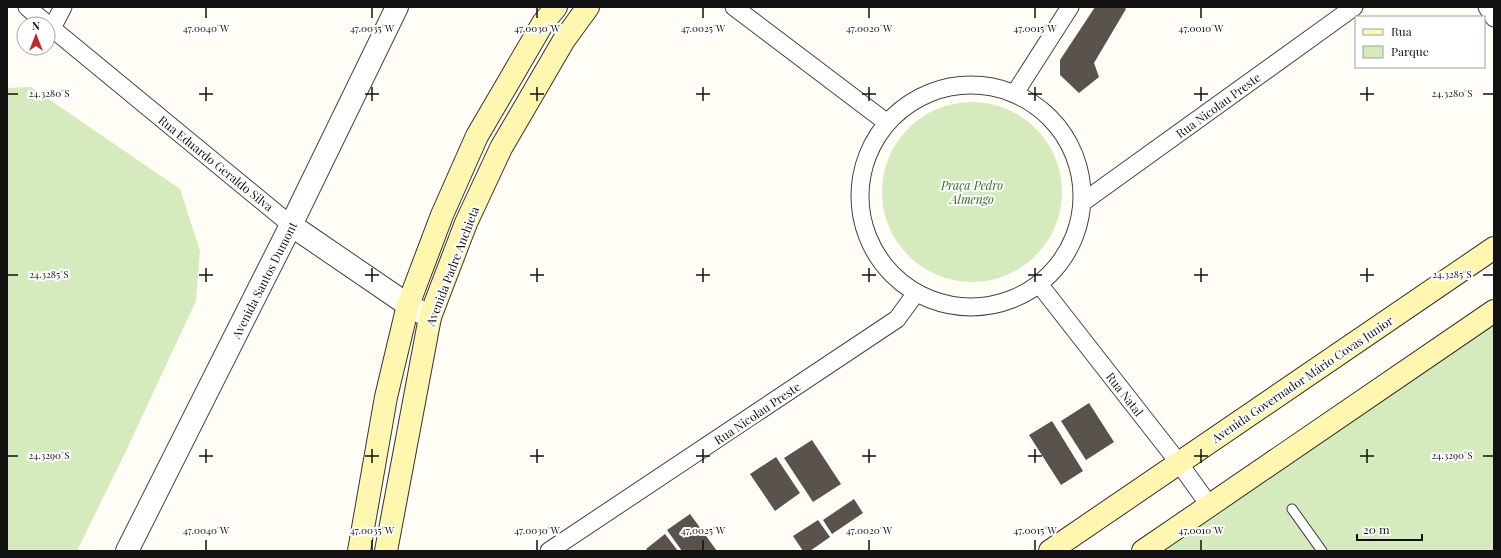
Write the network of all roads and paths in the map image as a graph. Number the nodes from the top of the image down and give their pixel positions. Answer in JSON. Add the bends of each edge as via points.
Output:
{"nodes":[{"id":1,"x":27,"y":7,"type":"edge"},
{"id":2,"x":63,"y":7,"type":"edge"},
{"id":3,"x":397,"y":7,"type":"edge"},
{"id":4,"x":556,"y":7,"type":"edge"},
{"id":5,"x":588,"y":7,"type":"edge"},
{"id":6,"x":734,"y":7,"type":"edge"},
{"id":7,"x":1070,"y":7,"type":"edge"},
{"id":8,"x":1354,"y":7,"type":"edge"},
{"id":9,"x":1487,"y":7,"type":"edge"},
{"id":10,"x":37,"y":16,"type":"edge"},
{"id":11,"x":56,"y":16,"type":"edge"},
{"id":12,"x":1494,"y":18,"type":"edge"},
{"id":13,"x":56,"y":32,"type":"edge"},
{"id":14,"x":1015,"y":93,"type":"junction"},
{"id":15,"x":886,"y":122,"type":"junction"},
{"id":16,"x":1083,"y":202,"type":"junction"},
{"id":17,"x":291,"y":225,"type":"junction"},
{"id":18,"x":1494,"y":248,"type":"edge"},
{"id":19,"x":1039,"y":284,"type":"junction"},
{"id":20,"x":916,"y":293,"type":"junction"},
{"id":21,"x":408,"y":305,"type":"junction"},
{"id":22,"x":1494,"y":311,"type":"edge"},
{"id":23,"x":430,"y":317,"type":"junction"},
{"id":24,"x":1179,"y":463,"type":"junction"},
{"id":25,"x":1209,"y":506,"type":"junction"},
{"id":26,"x":1292,"y":509,"type":"dead end"},
{"id":27,"x":127,"y":551,"type":"edge"},
{"id":28,"x":359,"y":551,"type":"edge"},
{"id":29,"x":386,"y":551,"type":"edge"},
{"id":30,"x":550,"y":551,"type":"edge"},
{"id":31,"x":1050,"y":551,"type":"edge"},
{"id":32,"x":1143,"y":551,"type":"edge"},
{"id":33,"x":1322,"y":551,"type":"edge"}],
"edges":[{"from":1,"to":10,"type":"street","name":"Rua Eduardo Geraldo Silva"},
{"from":2,"to":11,"type":"street"},
{"from":3,"to":17,"type":"street","name":"Avenida Santos Dumont"},
{"from":4,"to":21,"type":"main road","via":[[543,23],[477,136],[442,215]]},
{"from":5,"to":23,"type":"main road","name":"Avenida Padre Anchieta","via":[[564,40],[501,148],[466,224]]},
{"from":6,"to":15,"type":"street"},
{"from":7,"to":14,"type":"street"},
{"from":8,"to":16,"type":"street","name":"Rua Nicolau Preste"},
{"from":9,"to":12,"type":"street"},
{"from":13,"to":17,"type":"street","name":"Rua Eduardo Geraldo Silva"},
{"from":14,"to":15,"type":"street","via":[[981,84],[946,87],[913,100]]},
{"from":14,"to":16,"type":"street","via":[[1044,111],[1066,137],[1080,168]]},
{"from":15,"to":20,"type":"street","via":[[868,150],[860,182],[860,215],[871,246],[890,273]]},
{"from":16,"to":19,"type":"street","via":[[1076,233],[1062,261]]},
{"from":17,"to":21,"type":"street","name":"Rua Eduardo Geraldo Silva"},
{"from":17,"to":27,"type":"street","name":"Avenida Santos Dumont"},
{"from":18,"to":24,"type":"main road","name":"Avenida Governador Mário Covas Junior"},
{"from":19,"to":20,"type":"street","via":[[1011,300],[979,307],[946,304]]},
{"from":19,"to":24,"type":"street","name":"Rua Natal"},
{"from":20,"to":30,"type":"street","name":"Rua Nicolau Preste","via":[[897,319]]},
{"from":21,"to":23,"type":"street","name":"Rua Eduardo Geraldo Silva"},
{"from":21,"to":28,"type":"main road","via":[[386,397]]},
{"from":22,"to":25,"type":"main road"},
{"from":23,"to":29,"type":"main road","name":"Avenida Padre Anchieta"},
{"from":24,"to":25,"type":"street","name":"Rua Natal"},
{"from":24,"to":31,"type":"main road","name":"Avenida Governador Mário Covas Junior"},
{"from":25,"to":32,"type":"main road"},
{"from":26,"to":33,"type":"lane"}]}
